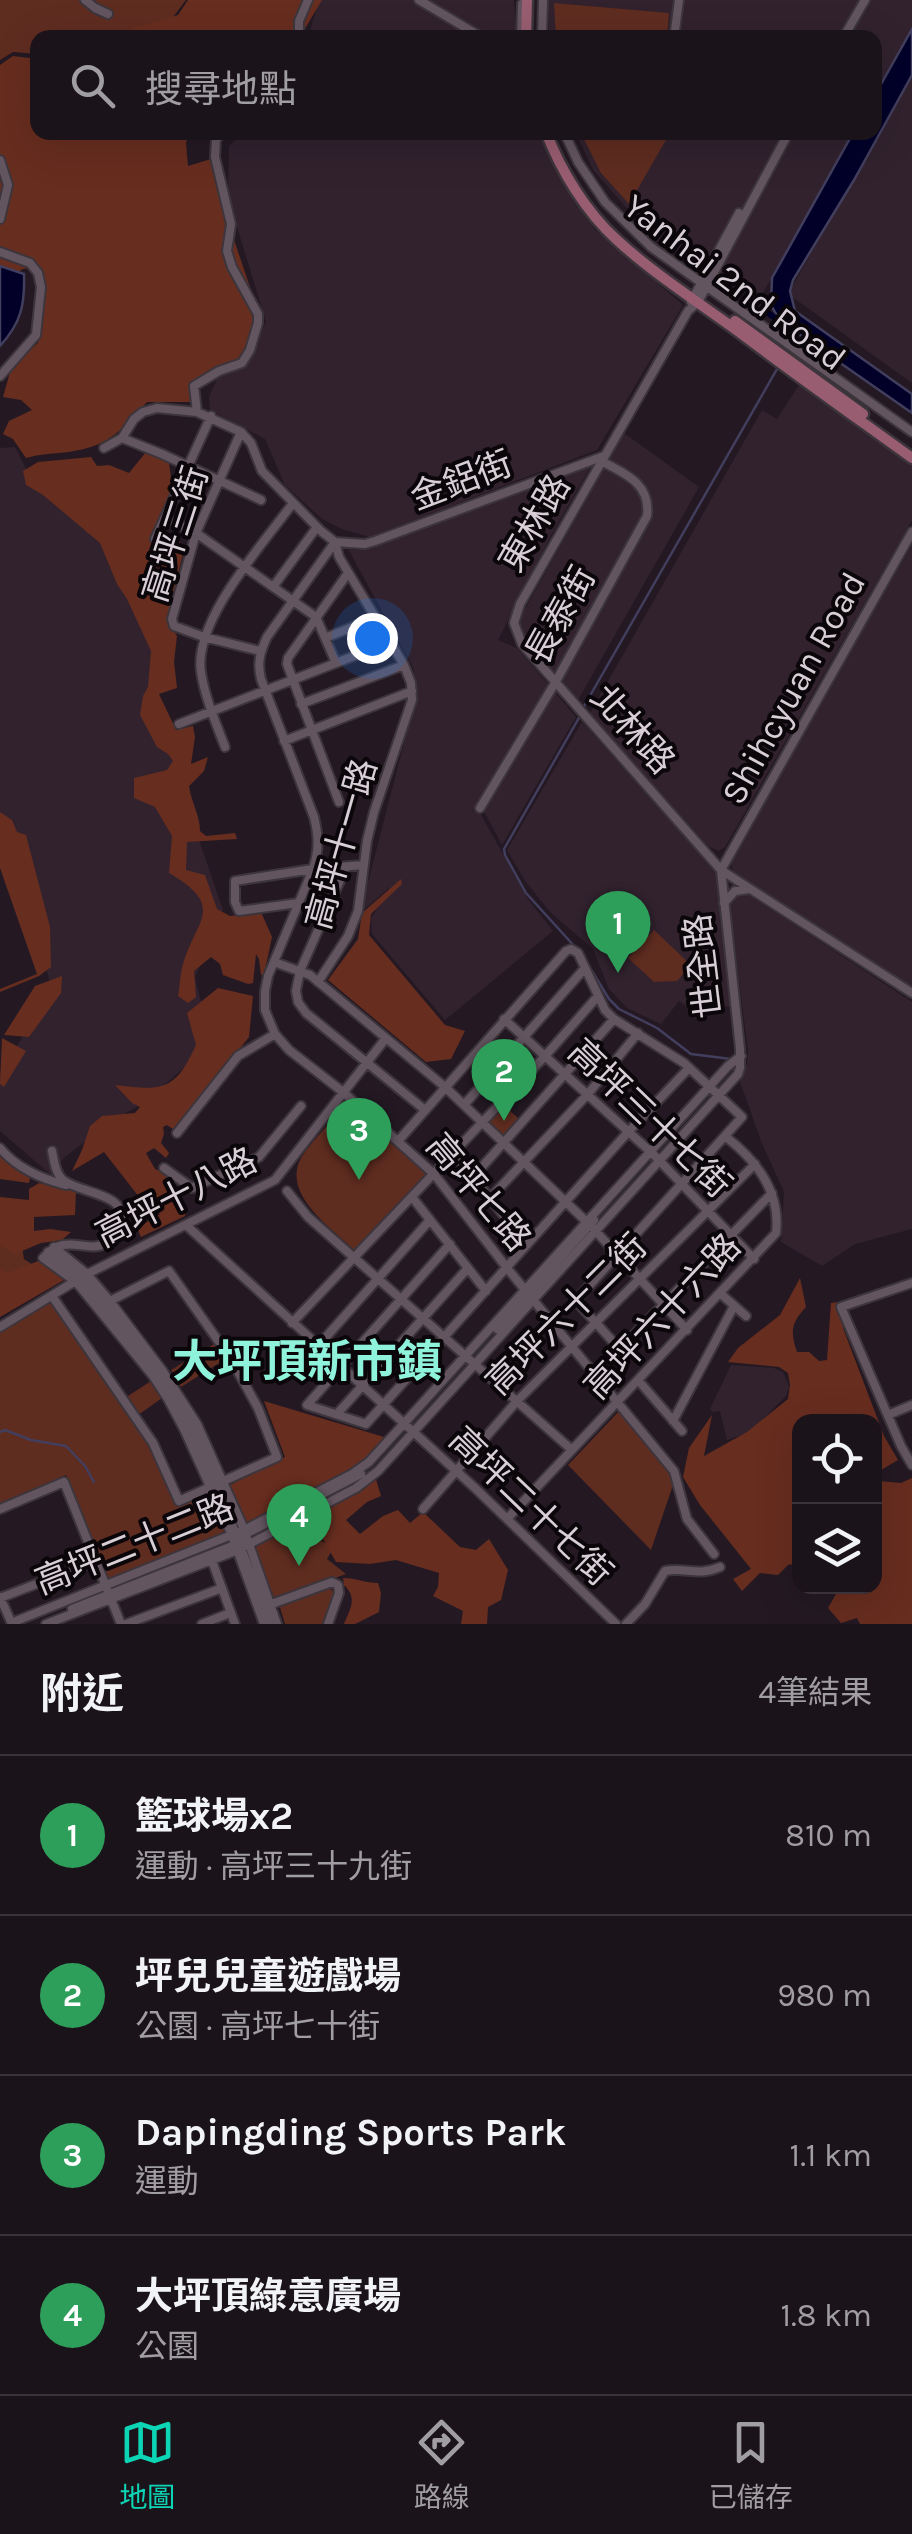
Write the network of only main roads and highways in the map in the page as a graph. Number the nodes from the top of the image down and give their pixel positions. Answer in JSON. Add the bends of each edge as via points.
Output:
{"nodes":[{"id":1,"x":527,"y":0,"type":"edge"},
{"id":2,"x":526,"y":30,"type":"edge"},
{"id":3,"x":552,"y":140,"type":"edge"},
{"id":4,"x":887,"y":438,"type":"junction"},
{"id":5,"x":912,"y":450,"type":"edge"},
{"id":6,"x":912,"y":460,"type":"edge"}],
"edges":[{"from":1,"to":2,"type":"main road"},
{"from":3,"to":4,"type":"main road","name":"Yanhai 2nd Road","via":[[620,236]]},
{"from":4,"to":5,"type":"main road","name":"Yanhai 2nd Road"},
{"from":4,"to":6,"type":"main road"}]}
